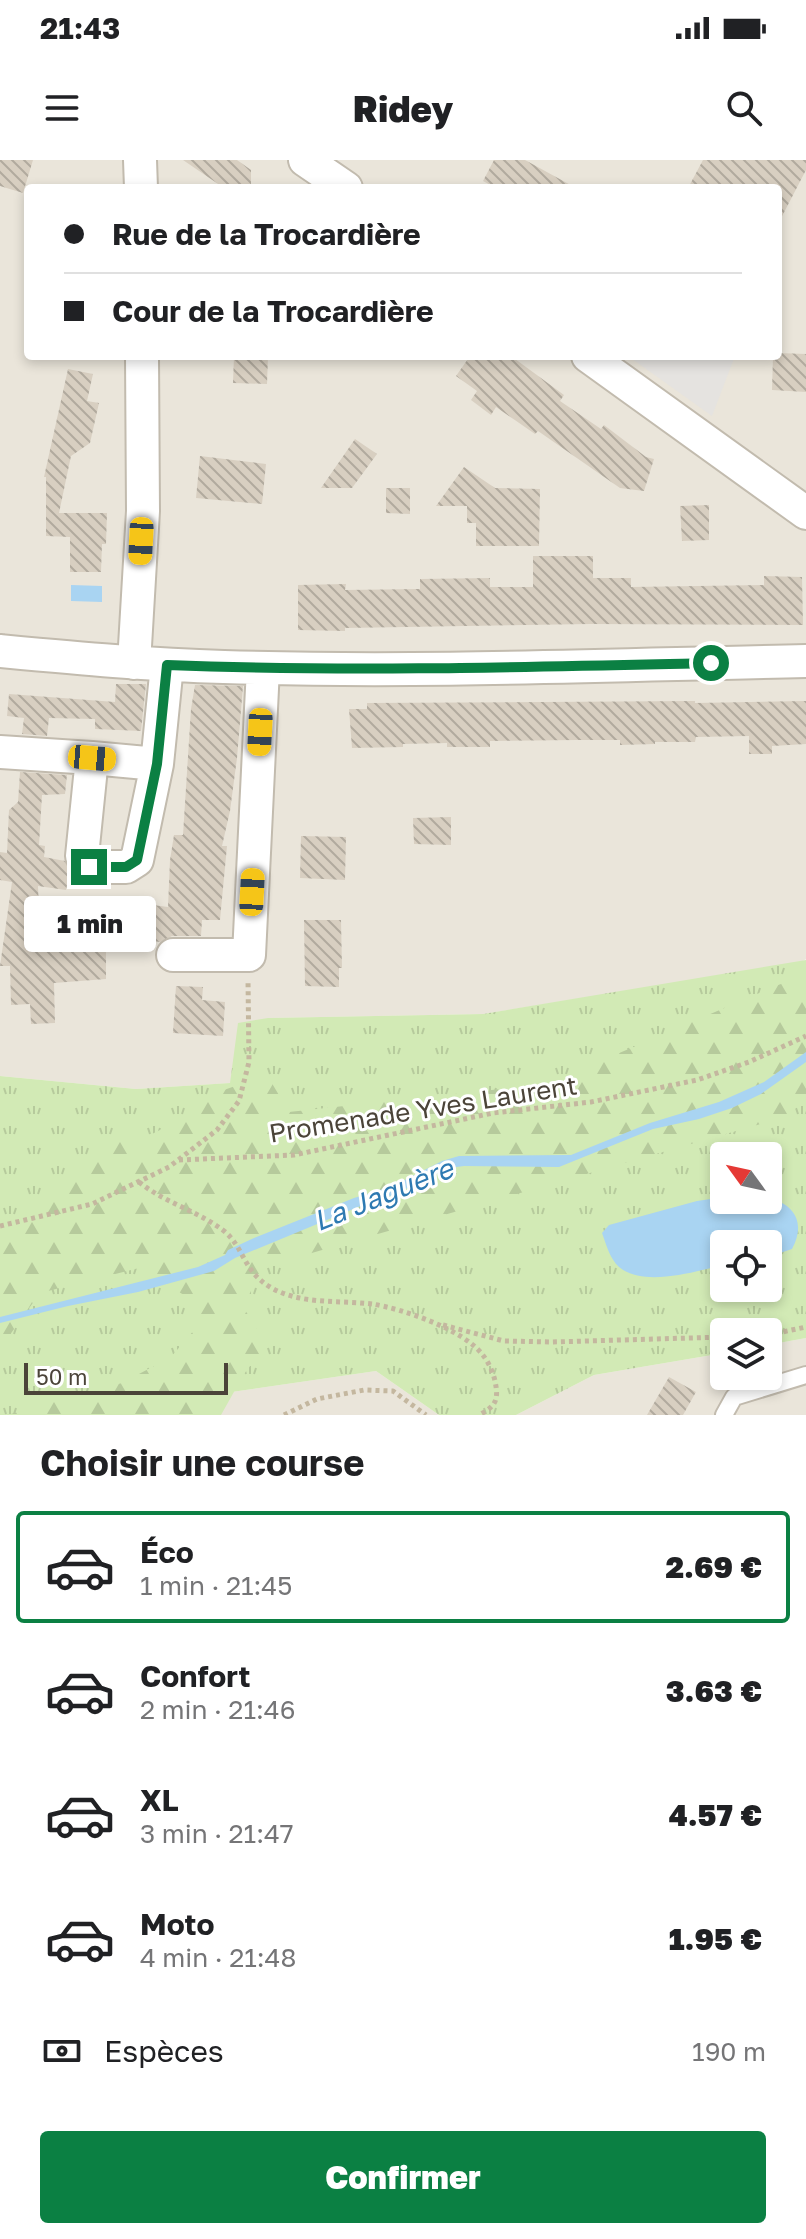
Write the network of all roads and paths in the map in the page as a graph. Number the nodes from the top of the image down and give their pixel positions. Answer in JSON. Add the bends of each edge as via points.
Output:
{"nodes":[{"id":1,"x":140,"y":160,"type":"edge"},
{"id":2,"x":305,"y":160,"type":"edge"},
{"id":3,"x":141,"y":184,"type":"edge"},
{"id":4,"x":340,"y":184,"type":"edge"},
{"id":5,"x":142,"y":360,"type":"edge"},
{"id":6,"x":594,"y":360,"type":"edge"},
{"id":7,"x":806,"y":513,"type":"edge"},
{"id":8,"x":0,"y":651,"type":"edge"},
{"id":9,"x":806,"y":661,"type":"edge"},
{"id":10,"x":134,"y":663,"type":"junction"},
{"id":11,"x":167,"y":665,"type":"junction"},
{"id":12,"x":263,"y":668,"type":"junction"},
{"id":13,"x":0,"y":752,"type":"edge"},
{"id":14,"x":92,"y":758,"type":"junction"},
{"id":15,"x":157,"y":764,"type":"junction"},
{"id":16,"x":173,"y":955,"type":"dead end"},
{"id":17,"x":249,"y":955,"type":"junction"},
{"id":18,"x":806,"y":1036,"type":"edge"},
{"id":19,"x":179,"y":1160,"type":"junction"},
{"id":20,"x":139,"y":1182,"type":"junction"},
{"id":21,"x":0,"y":1226,"type":"edge"},
{"id":22,"x":436,"y":1323,"type":"junction"},
{"id":23,"x":806,"y":1327,"type":"edge"},
{"id":24,"x":782,"y":1332,"type":"edge"},
{"id":25,"x":710,"y":1337,"type":"edge"},
{"id":26,"x":806,"y":1375,"type":"edge"},
{"id":27,"x":284,"y":1415,"type":"edge"},
{"id":28,"x":426,"y":1415,"type":"edge"},
{"id":29,"x":479,"y":1415,"type":"edge"},
{"id":30,"x":724,"y":1415,"type":"edge"}],
"edges":[{"from":1,"to":3,"type":"street"},
{"from":2,"to":4,"type":"street"},
{"from":5,"to":10,"type":"street","via":[[143,511]]},
{"from":6,"to":7,"type":"street"},
{"from":8,"to":10,"type":"street"},
{"from":9,"to":12,"type":"street"},
{"from":10,"to":11,"type":"street"},
{"from":11,"to":12,"type":"street"},
{"from":11,"to":15,"type":"street"},
{"from":12,"to":17,"type":"street"},
{"from":13,"to":14,"type":"street"},
{"from":14,"to":15,"type":"street"},
{"from":14,"to":15,"type":"street","via":[[82,856],[89,867],[126,867],[137,860]]},
{"from":16,"to":17,"type":"street"},
{"from":17,"to":19,"type":"path","via":[[249,1062],[239,1101],[217,1130]]},
{"from":18,"to":19,"type":"path","name":"Promenade Yves Laurent","via":[[697,1080],[591,1102],[493,1113],[294,1155]]},
{"from":19,"to":20,"type":"path","name":"Promenade Yves Laurent"},
{"from":20,"to":21,"type":"path","name":"Promenade Yves Laurent","via":[[92,1204]]},
{"from":20,"to":22,"type":"path","via":[[222,1230],[254,1276],[286,1295],[376,1305]]},
{"from":22,"to":25,"type":"path","via":[[504,1341]]},
{"from":22,"to":29,"type":"path","via":[[470,1342],[493,1373],[498,1395],[492,1408]]},
{"from":23,"to":24,"type":"path"},
{"from":26,"to":30,"type":"lane","via":[[734,1397]]},
{"from":27,"to":28,"type":"path","via":[[317,1399],[364,1390],[393,1391]]}]}
